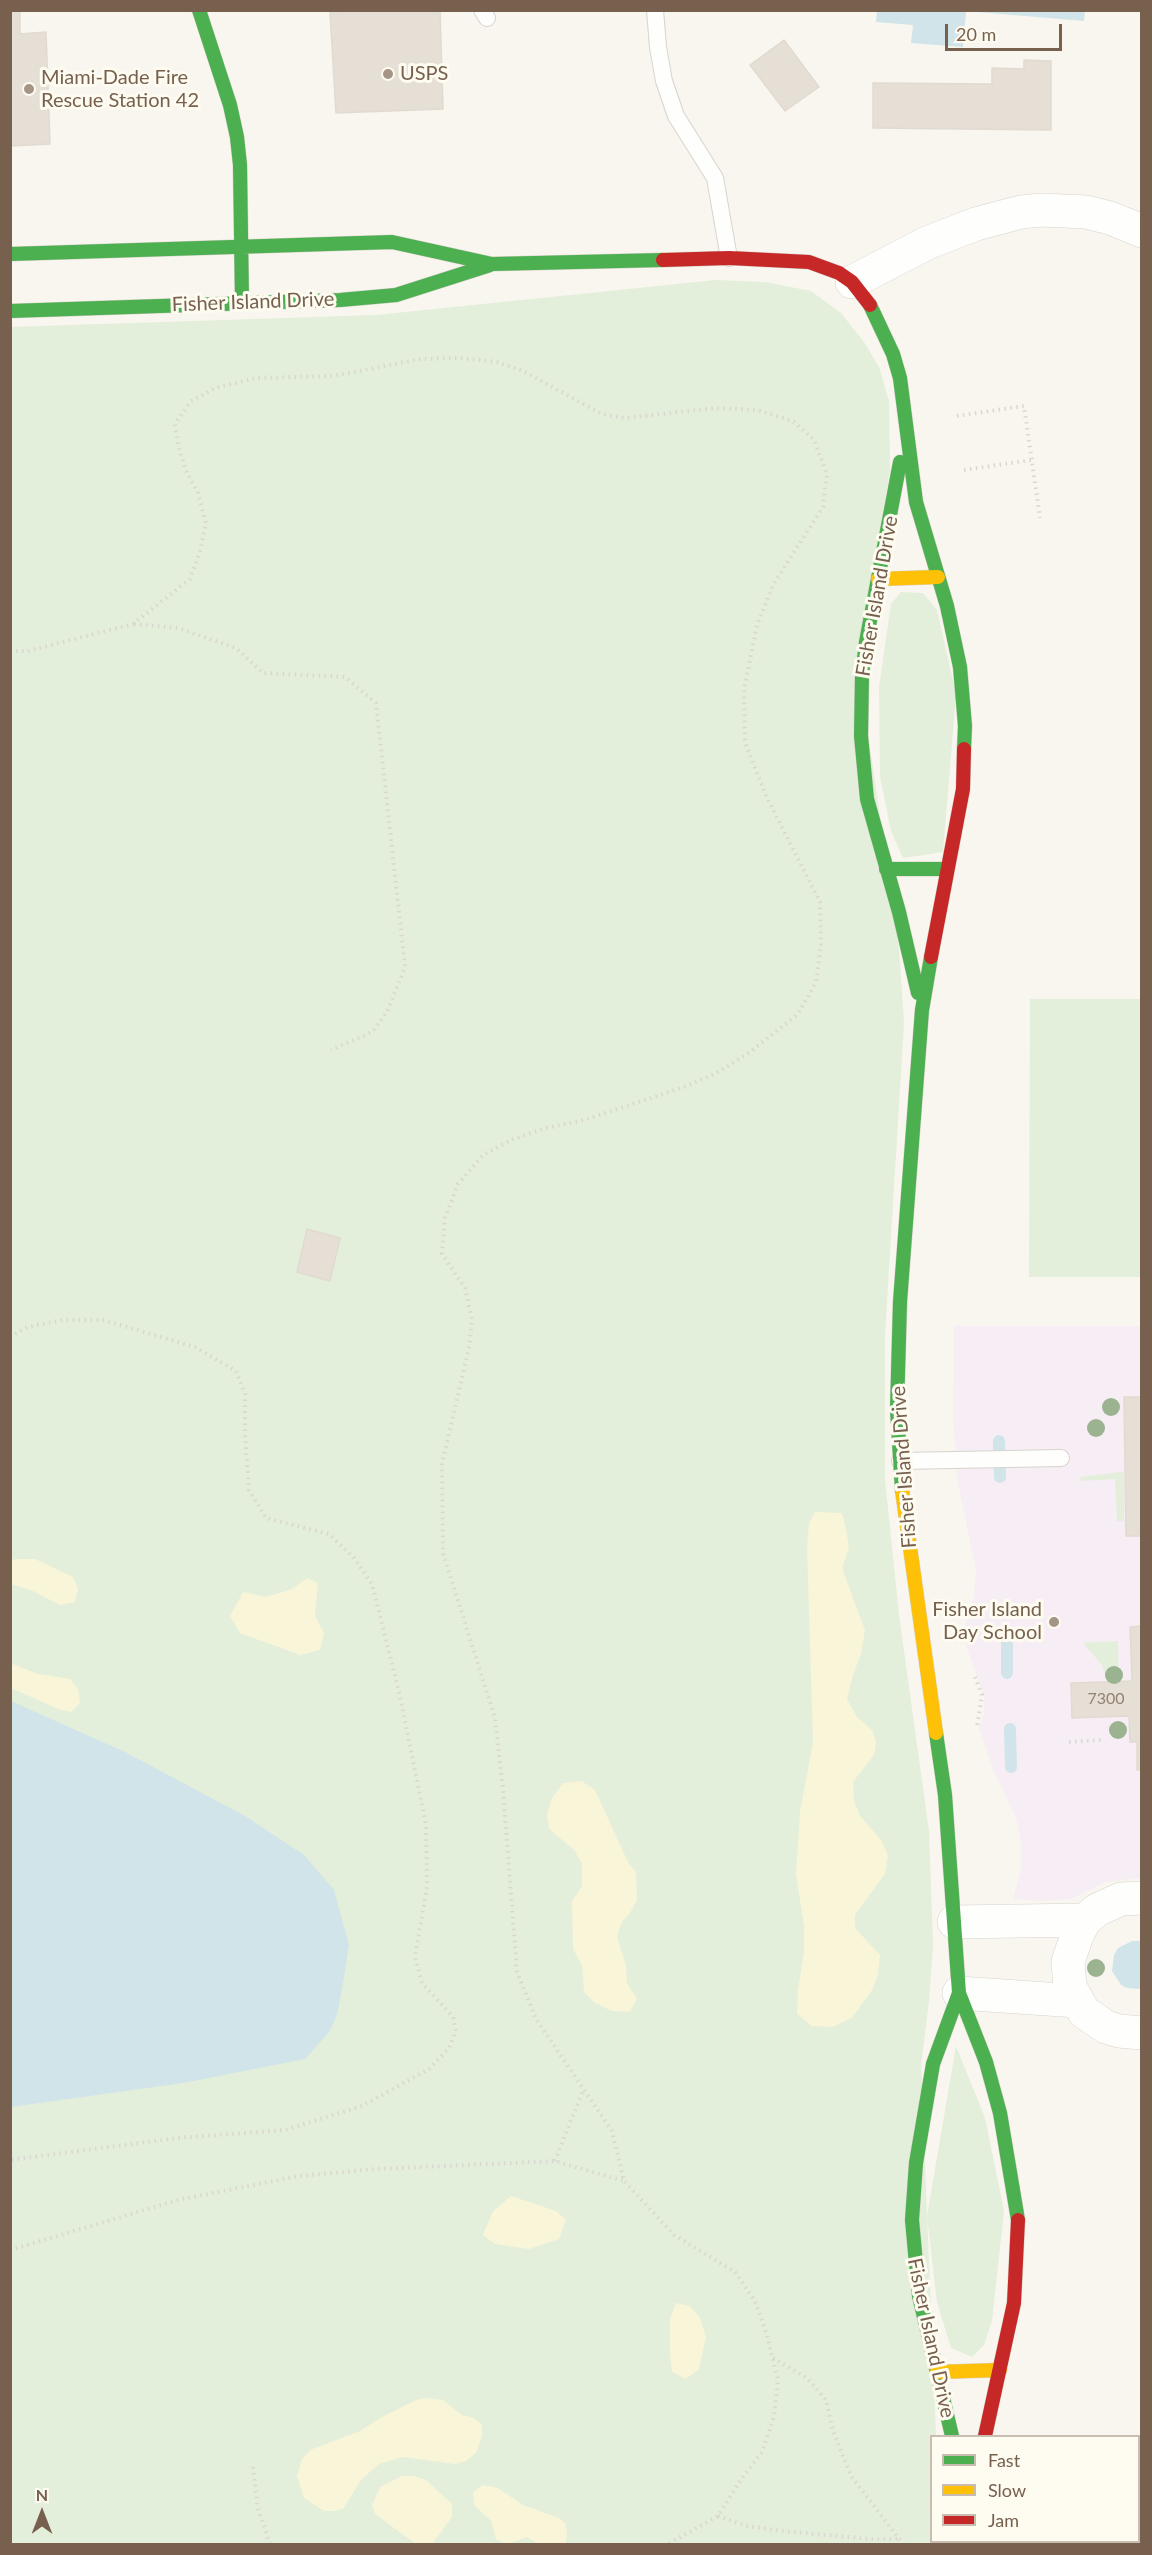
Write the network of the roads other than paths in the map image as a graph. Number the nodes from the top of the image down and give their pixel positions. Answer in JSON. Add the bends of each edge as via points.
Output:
{"nodes":[{"id":1,"x":199,"y":10,"type":"edge"},
{"id":2,"x":656,"y":10,"type":"edge"},
{"id":3,"x":1142,"y":231,"type":"edge"},
{"id":4,"x":241,"y":247,"type":"junction"},
{"id":5,"x":10,"y":254,"type":"edge"},
{"id":6,"x":729,"y":258,"type":"junction"},
{"id":7,"x":492,"y":264,"type":"junction"},
{"id":8,"x":852,"y":282,"type":"junction"},
{"id":9,"x":242,"y":302,"type":"junction"},
{"id":10,"x":10,"y":311,"type":"edge"},
{"id":11,"x":905,"y":427,"type":"junction"},
{"id":12,"x":938,"y":576,"type":"junction"},
{"id":13,"x":878,"y":579,"type":"junction"},
{"id":14,"x":886,"y":869,"type":"junction"},
{"id":15,"x":947,"y":869,"type":"junction"},
{"id":16,"x":922,"y":1010,"type":"junction"},
{"id":17,"x":1061,"y":1458,"type":"dead end"},
{"id":18,"x":900,"y":1461,"type":"junction"},
{"id":19,"x":1142,"y":1898,"type":"edge"},
{"id":20,"x":1085,"y":1920,"type":"junction"},
{"id":21,"x":954,"y":1922,"type":"junction"},
{"id":22,"x":958,"y":1993,"type":"junction"},
{"id":23,"x":1077,"y":2001,"type":"junction"},
{"id":24,"x":1142,"y":2033,"type":"edge"},
{"id":25,"x":1000,"y":2370,"type":"junction"},
{"id":26,"x":937,"y":2372,"type":"junction"},
{"id":27,"x":952,"y":2435,"type":"edge"},
{"id":28,"x":985,"y":2435,"type":"edge"}],
"edges":[{"from":1,"to":4,"type":"street","via":[[237,137]]},
{"from":2,"to":6,"type":"lane","via":[[664,81],[676,116],[715,178]]},
{"from":3,"to":8,"type":"street","via":[[1086,212],[1021,212],[927,243]]},
{"from":4,"to":5,"type":"street","name":"Fisher Island Drive"},
{"from":4,"to":7,"type":"street","name":"Fisher Island Drive","via":[[392,242]]},
{"from":4,"to":9,"type":"street"},
{"from":6,"to":7,"type":"street","name":"Fisher Island Drive"},
{"from":6,"to":8,"type":"street","name":"Fisher Island Drive","via":[[809,262]]},
{"from":7,"to":9,"type":"street","name":"Fisher Island Drive","via":[[396,295]]},
{"from":8,"to":11,"type":"street","name":"Fisher Island Drive","via":[[875,312],[893,354],[900,378]]},
{"from":9,"to":10,"type":"street","name":"Fisher Island Drive"},
{"from":11,"to":12,"type":"street","name":"Fisher Island Drive","via":[[916,502]]},
{"from":11,"to":13,"type":"street","name":"Fisher Island Drive"},
{"from":12,"to":13,"type":"street"},
{"from":12,"to":15,"type":"street","name":"Fisher Island Drive","via":[[960,668],[965,726],[963,789]]},
{"from":13,"to":14,"type":"street","name":"Fisher Island Drive","via":[[862,675],[861,736],[867,799]]},
{"from":14,"to":15,"type":"street"},
{"from":14,"to":16,"type":"street","name":"Fisher Island Drive"},
{"from":15,"to":16,"type":"street","name":"Fisher Island Drive"},
{"from":16,"to":18,"type":"street","name":"Fisher Island Drive","via":[[898,1326]]},
{"from":17,"to":18,"type":"lane"},
{"from":18,"to":21,"type":"street","name":"Fisher Island Drive","via":[[903,1509],[945,1795]]},
{"from":19,"to":20,"type":"street","via":[[1108,1903]]},
{"from":20,"to":21,"type":"street"},
{"from":20,"to":23,"type":"street","via":[[1068,1962],[1070,1987]]},
{"from":21,"to":22,"type":"street","name":"Fisher Island Drive"},
{"from":22,"to":23,"type":"street"},
{"from":22,"to":25,"type":"street","name":"Fisher Island Drive","via":[[986,2062],[1000,2113],[1018,2217],[1017,2276]]},
{"from":22,"to":26,"type":"street","name":"Fisher Island Drive","via":[[933,2064],[913,2193],[915,2272]]},
{"from":23,"to":24,"type":"street","via":[[1094,2021],[1106,2027]]},
{"from":25,"to":26,"type":"street"},
{"from":25,"to":28,"type":"street","name":"Fisher Island Drive"},
{"from":26,"to":27,"type":"street","name":"Fisher Island Drive"}]}
